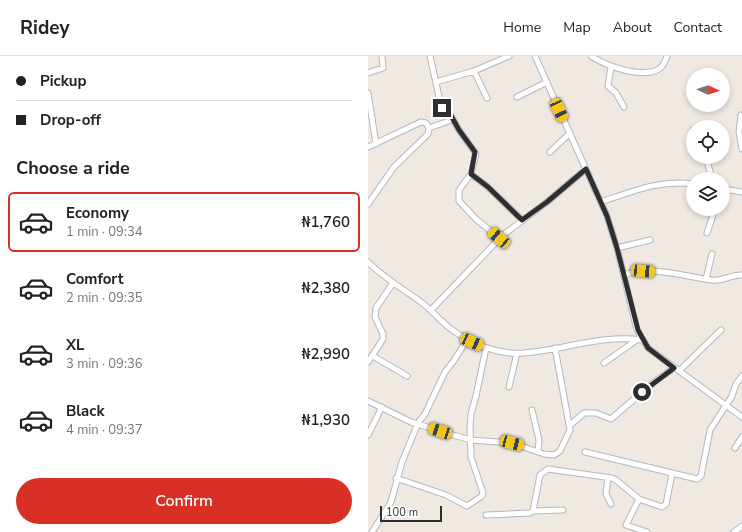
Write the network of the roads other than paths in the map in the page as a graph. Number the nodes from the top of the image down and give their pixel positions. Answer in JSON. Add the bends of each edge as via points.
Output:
{"nodes":[{"id":1,"x":382,"y":56,"type":"edge"},
{"id":2,"x":430,"y":56,"type":"edge"},
{"id":3,"x":509,"y":56,"type":"edge"},
{"id":4,"x":535,"y":56,"type":"edge"},
{"id":5,"x":591,"y":56,"type":"edge"},
{"id":6,"x":667,"y":56,"type":"edge"},
{"id":7,"x":611,"y":67,"type":"junction"},
{"id":8,"x":474,"y":71,"type":"junction"},
{"id":9,"x":368,"y":73,"type":"edge"},
{"id":10,"x":436,"y":82,"type":"junction"},
{"id":11,"x":547,"y":82,"type":"junction"},
{"id":12,"x":368,"y":93,"type":"edge"},
{"id":13,"x":517,"y":97,"type":"dead end"},
{"id":14,"x":487,"y":98,"type":"dead end"},
{"id":15,"x":624,"y":107,"type":"dead end"},
{"id":16,"x":741,"y":115,"type":"dead end"},
{"id":17,"x":451,"y":117,"type":"junction"},
{"id":18,"x":429,"y":128,"type":"junction"},
{"id":19,"x":570,"y":133,"type":"junction"},
{"id":20,"x":376,"y":144,"type":"junction"},
{"id":21,"x":368,"y":147,"type":"edge"},
{"id":22,"x":742,"y":149,"type":"edge"},
{"id":23,"x":550,"y":152,"type":"dead end"},
{"id":24,"x":586,"y":169,"type":"junction"},
{"id":25,"x":471,"y":174,"type":"junction"},
{"id":26,"x":686,"y":183,"type":"edge"},
{"id":27,"x":730,"y":190,"type":"edge"},
{"id":28,"x":742,"y":192,"type":"edge"},
{"id":29,"x":601,"y":202,"type":"junction"},
{"id":30,"x":368,"y":204,"type":"edge"},
{"id":31,"x":713,"y":216,"type":"edge"},
{"id":32,"x":522,"y":220,"type":"junction"},
{"id":33,"x":708,"y":233,"type":"dead end"},
{"id":34,"x":499,"y":238,"type":"junction"},
{"id":35,"x":650,"y":240,"type":"dead end"},
{"id":36,"x":617,"y":248,"type":"junction"},
{"id":37,"x":712,"y":254,"type":"dead end"},
{"id":38,"x":368,"y":262,"type":"edge"},
{"id":39,"x":742,"y":275,"type":"edge"},
{"id":40,"x":624,"y":276,"type":"junction"},
{"id":41,"x":706,"y":279,"type":"junction"},
{"id":42,"x":393,"y":283,"type":"junction"},
{"id":43,"x":431,"y":310,"type":"junction"},
{"id":44,"x":720,"y":330,"type":"dead end"},
{"id":45,"x":640,"y":339,"type":"junction"},
{"id":46,"x":467,"y":340,"type":"junction"},
{"id":47,"x":486,"y":348,"type":"junction"},
{"id":48,"x":555,"y":348,"type":"junction"},
{"id":49,"x":517,"y":353,"type":"junction"},
{"id":50,"x":373,"y":356,"type":"junction"},
{"id":51,"x":368,"y":362,"type":"edge"},
{"id":52,"x":604,"y":363,"type":"dead end"},
{"id":53,"x":674,"y":368,"type":"junction"},
{"id":54,"x":679,"y":371,"type":"junction"},
{"id":55,"x":407,"y":376,"type":"dead end"},
{"id":56,"x":742,"y":376,"type":"edge"},
{"id":57,"x":509,"y":387,"type":"dead end"},
{"id":58,"x":368,"y":401,"type":"edge"},
{"id":59,"x":726,"y":405,"type":"junction"},
{"id":60,"x":382,"y":407,"type":"junction"},
{"id":61,"x":532,"y":410,"type":"dead end"},
{"id":62,"x":742,"y":417,"type":"edge"},
{"id":63,"x":418,"y":423,"type":"junction"},
{"id":64,"x":570,"y":425,"type":"junction"},
{"id":65,"x":368,"y":435,"type":"edge"},
{"id":66,"x":742,"y":437,"type":"edge"},
{"id":67,"x":471,"y":440,"type":"junction"},
{"id":68,"x":734,"y":448,"type":"dead end"},
{"id":69,"x":538,"y":452,"type":"junction"},
{"id":70,"x":585,"y":452,"type":"dead end"},
{"id":71,"x":672,"y":474,"type":"junction"},
{"id":72,"x":396,"y":478,"type":"junction"},
{"id":73,"x":608,"y":478,"type":"junction"},
{"id":74,"x":639,"y":499,"type":"junction"},
{"id":75,"x":611,"y":504,"type":"dead end"},
{"id":76,"x":563,"y":510,"type":"dead end"},
{"id":77,"x":533,"y":512,"type":"junction"},
{"id":78,"x":486,"y":515,"type":"dead end"},
{"id":79,"x":742,"y":526,"type":"edge"},
{"id":80,"x":372,"y":532,"type":"edge"},
{"id":81,"x":648,"y":532,"type":"edge"},
{"id":82,"x":734,"y":532,"type":"edge"}],
"edges":[{"from":1,"to":9,"type":"street","via":[[383,68]]},
{"from":2,"to":10,"type":"street"},
{"from":3,"to":8,"type":"street"},
{"from":4,"to":11,"type":"street"},
{"from":5,"to":7,"type":"street"},
{"from":6,"to":7,"type":"street","via":[[659,69],[650,71]]},
{"from":7,"to":15,"type":"street","via":[[608,86],[616,93]]},
{"from":8,"to":10,"type":"street"},
{"from":8,"to":14,"type":"street"},
{"from":10,"to":17,"type":"street","via":[[441,106]]},
{"from":11,"to":13,"type":"street"},
{"from":11,"to":19,"type":"street"},
{"from":12,"to":20,"type":"street"},
{"from":16,"to":22,"type":"street","via":[[739,132]]},
{"from":17,"to":18,"type":"street","via":[[449,121]]},
{"from":17,"to":25,"type":"street","via":[[475,152]]},
{"from":18,"to":20,"type":"street","via":[[426,123],[421,122]]},
{"from":18,"to":30,"type":"street","via":[[428,134],[394,167]]},
{"from":19,"to":23,"type":"street"},
{"from":19,"to":24,"type":"street"},
{"from":20,"to":21,"type":"street"},
{"from":24,"to":29,"type":"street"},
{"from":24,"to":32,"type":"street"},
{"from":25,"to":32,"type":"street"},
{"from":25,"to":34,"type":"street","via":[[459,190],[459,201]]},
{"from":26,"to":29,"type":"street","via":[[673,182],[655,185]]},
{"from":27,"to":28,"type":"street"},
{"from":29,"to":36,"type":"street"},
{"from":31,"to":33,"type":"street"},
{"from":32,"to":34,"type":"street"},
{"from":34,"to":43,"type":"street"},
{"from":35,"to":36,"type":"street"},
{"from":36,"to":40,"type":"street"},
{"from":37,"to":41,"type":"street"},
{"from":38,"to":42,"type":"street"},
{"from":39,"to":41,"type":"street","via":[[718,280]]},
{"from":40,"to":41,"type":"street","via":[[632,271],[672,273]]},
{"from":40,"to":45,"type":"street"},
{"from":42,"to":43,"type":"street"},
{"from":42,"to":50,"type":"street","via":[[375,313],[384,339]]},
{"from":43,"to":46,"type":"street","via":[[450,329]]},
{"from":44,"to":54,"type":"street"},
{"from":45,"to":48,"type":"street","via":[[598,340]]},
{"from":45,"to":52,"type":"street"},
{"from":45,"to":53,"type":"street"},
{"from":46,"to":47,"type":"street"},
{"from":46,"to":63,"type":"street","via":[[445,372]]},
{"from":47,"to":49,"type":"street"},
{"from":47,"to":67,"type":"street","via":[[470,414]]},
{"from":48,"to":49,"type":"street"},
{"from":48,"to":64,"type":"street"},
{"from":49,"to":57,"type":"street"},
{"from":50,"to":51,"type":"street"},
{"from":50,"to":55,"type":"street"},
{"from":53,"to":54,"type":"street"},
{"from":53,"to":64,"type":"street","via":[[611,419],[596,413],[584,413]]},
{"from":54,"to":59,"type":"street"},
{"from":56,"to":59,"type":"street"},
{"from":58,"to":60,"type":"street"},
{"from":59,"to":62,"type":"street"},
{"from":59,"to":71,"type":"street","via":[[710,430],[700,478]]},
{"from":60,"to":63,"type":"street","via":[[401,418]]},
{"from":60,"to":65,"type":"street"},
{"from":61,"to":69,"type":"street"},
{"from":63,"to":67,"type":"street"},
{"from":63,"to":72,"type":"street"},
{"from":64,"to":69,"type":"street","via":[[568,436],[560,451],[554,455]]},
{"from":66,"to":68,"type":"street"},
{"from":67,"to":69,"type":"street","via":[[507,442]]},
{"from":67,"to":72,"type":"street","via":[[471,457],[483,493],[470,506],[450,496]]},
{"from":70,"to":71,"type":"street"},
{"from":71,"to":74,"type":"street","via":[[664,506]]},
{"from":72,"to":80,"type":"street","via":[[391,502]]},
{"from":73,"to":74,"type":"street","via":[[616,480]]},
{"from":73,"to":75,"type":"street","via":[[606,494]]},
{"from":73,"to":77,"type":"street","via":[[545,470],[540,475]]},
{"from":74,"to":81,"type":"street","via":[[626,525]]},
{"from":76,"to":77,"type":"street"},
{"from":77,"to":78,"type":"street"},
{"from":79,"to":82,"type":"street"}]}
